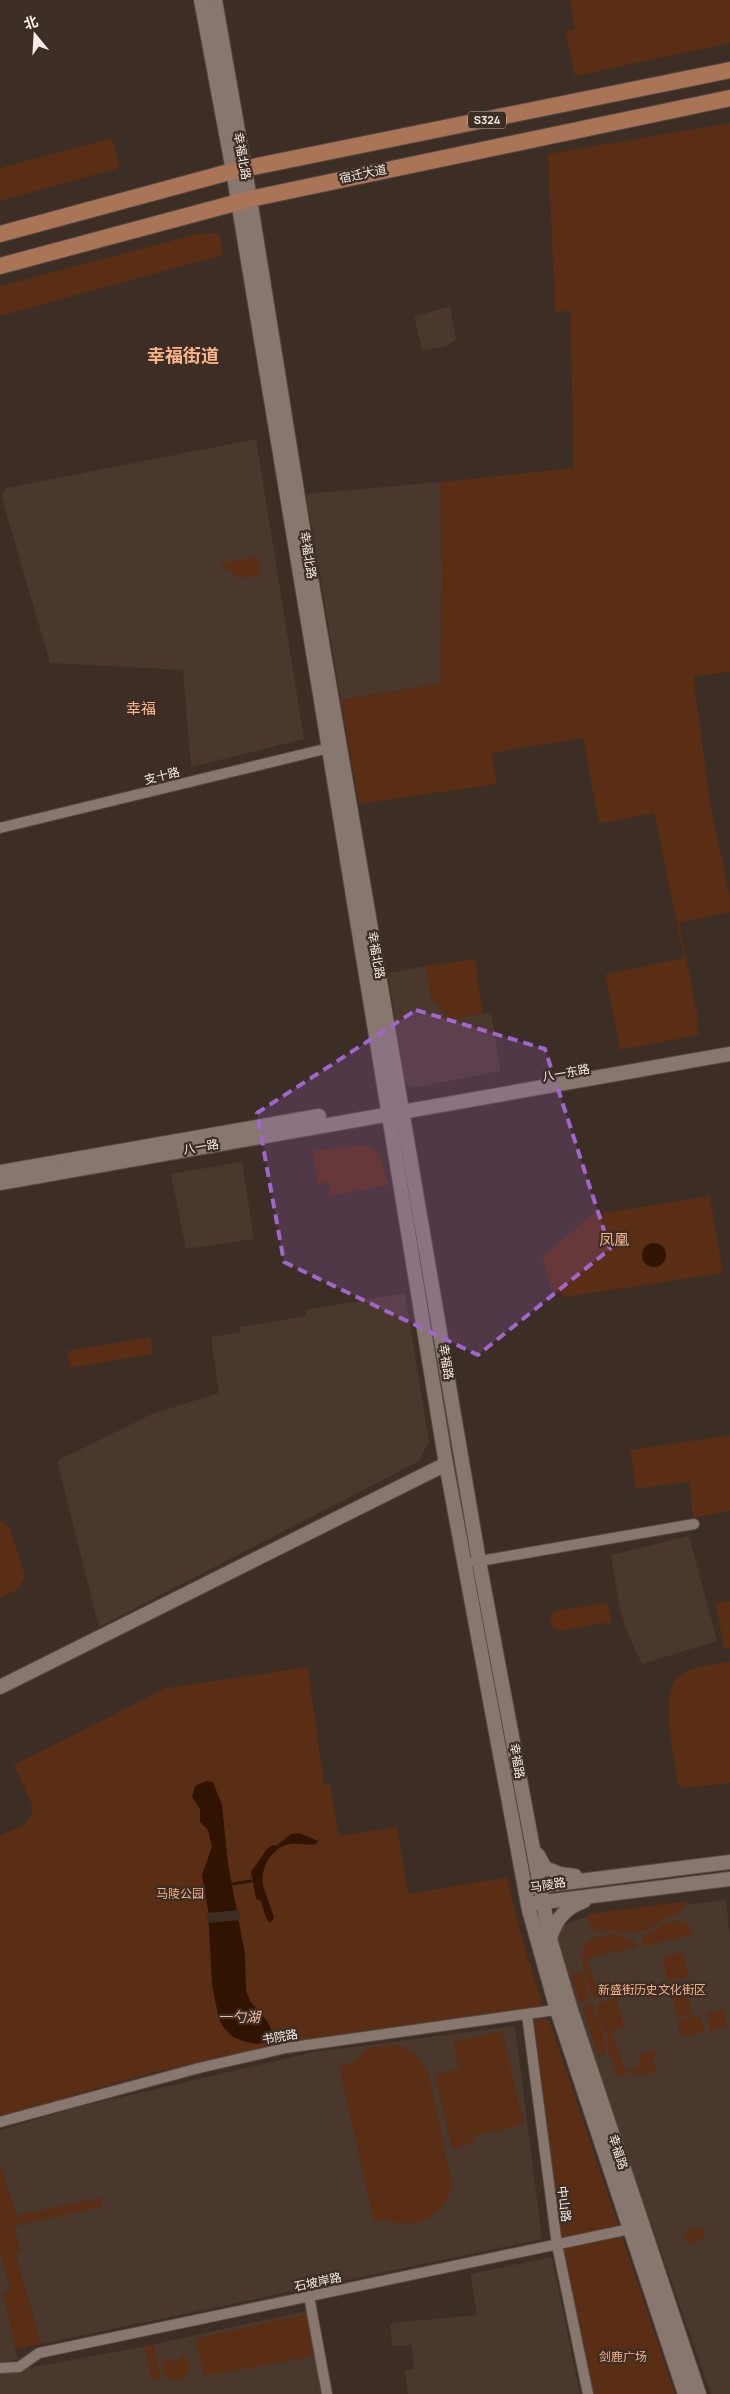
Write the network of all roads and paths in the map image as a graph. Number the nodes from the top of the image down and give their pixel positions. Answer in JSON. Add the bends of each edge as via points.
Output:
{"nodes":[{"id":1,"x":201,"y":0,"type":"edge"},
{"id":2,"x":215,"y":0,"type":"edge"},
{"id":3,"x":730,"y":70,"type":"edge"},
{"id":4,"x":730,"y":98,"type":"edge"},
{"id":5,"x":238,"y":170,"type":"junction"},
{"id":6,"x":244,"y":201,"type":"junction"},
{"id":7,"x":0,"y":234,"type":"edge"},
{"id":8,"x":0,"y":266,"type":"edge"},
{"id":9,"x":329,"y":748,"type":"junction"},
{"id":10,"x":0,"y":828,"type":"edge"},
{"id":11,"x":730,"y":1044,"type":"edge"},
{"id":12,"x":730,"y":1054,"type":"edge"},
{"id":13,"x":396,"y":1107,"type":"junction"},
{"id":14,"x":0,"y":1172,"type":"edge"},
{"id":15,"x":0,"y":1184,"type":"edge"},
{"id":16,"x":446,"y":1464,"type":"junction"},
{"id":17,"x":694,"y":1524,"type":"dead end"},
{"id":18,"x":480,"y":1561,"type":"junction"},
{"id":19,"x":464,"y":1564,"type":"junction"},
{"id":20,"x":0,"y":1687,"type":"edge"},
{"id":21,"x":532,"y":1840,"type":"junction"},
{"id":22,"x":730,"y":1862,"type":"edge"},
{"id":23,"x":601,"y":1877,"type":"junction"},
{"id":24,"x":730,"y":1878,"type":"edge"},
{"id":25,"x":540,"y":1886,"type":"junction"},
{"id":26,"x":524,"y":1888,"type":"junction"},
{"id":27,"x":604,"y":1894,"type":"junction"},
{"id":28,"x":543,"y":1902,"type":"junction"},
{"id":29,"x":528,"y":1904,"type":"junction"},
{"id":30,"x":550,"y":1939,"type":"junction"},
{"id":31,"x":563,"y":2008,"type":"junction"},
{"id":32,"x":526,"y":2015,"type":"junction"},
{"id":33,"x":0,"y":2122,"type":"edge"},
{"id":34,"x":630,"y":2229,"type":"junction"},
{"id":35,"x":645,"y":2231,"type":"junction"},
{"id":36,"x":557,"y":2245,"type":"junction"},
{"id":37,"x":309,"y":2296,"type":"junction"},
{"id":38,"x":0,"y":2368,"type":"edge"},
{"id":39,"x":328,"y":2394,"type":"edge"},
{"id":40,"x":588,"y":2394,"type":"edge"},
{"id":41,"x":685,"y":2394,"type":"edge"},
{"id":42,"x":699,"y":2394,"type":"edge"}],
"edges":[{"from":1,"to":5,"type":"main road","name":"幸福北路"},
{"from":2,"to":5,"type":"main road","name":"幸福北路"},
{"from":3,"to":5,"type":"main road","number":"S324"},
{"from":4,"to":6,"type":"main road","name":"宿迁大道","number":"S324"},
{"from":5,"to":6,"type":"main road","name":"幸福北路"},
{"from":5,"to":7,"type":"main road","number":"S324"},
{"from":6,"to":8,"type":"main road","name":"宿迁大道","number":"S324"},
{"from":6,"to":9,"type":"main road","name":"幸福北路"},
{"from":6,"to":13,"type":"main road","name":"幸福北路","via":[[310,572]]},
{"from":9,"to":10,"type":"street","name":"支十路"},
{"from":9,"to":13,"type":"main road","name":"幸福北路"},
{"from":11,"to":13,"type":"main road","name":"八一东路"},
{"from":12,"to":13,"type":"main road","name":"八一东路"},
{"from":13,"to":14,"type":"main road","name":"八一路"},
{"from":13,"to":15,"type":"main road","name":"八一路"},
{"from":13,"to":16,"type":"main road","name":"幸福路"},
{"from":13,"to":18,"type":"main road","name":"幸福路"},
{"from":16,"to":19,"type":"main road","name":"幸福路"},
{"from":16,"to":20,"type":"main road"},
{"from":17,"to":18,"type":"street"},
{"from":18,"to":19,"type":"street"},
{"from":18,"to":21,"type":"main road","name":"幸福路"},
{"from":19,"to":26,"type":"main road","name":"幸福路"},
{"from":21,"to":23,"type":"main road","via":[[545,1868],[560,1874]]},
{"from":21,"to":25,"type":"main road","name":"幸福路"},
{"from":22,"to":23,"type":"main road","name":"马陵路"},
{"from":23,"to":25,"type":"main road","name":"马陵路"},
{"from":24,"to":27,"type":"main road","name":"马陵路"},
{"from":25,"to":26,"type":"main road","name":"马陵路"},
{"from":25,"to":28,"type":"main road","name":"幸福路"},
{"from":26,"to":29,"type":"main road","name":"马陵路"},
{"from":27,"to":28,"type":"main road","name":"马陵路"},
{"from":27,"to":30,"type":"main road","via":[[568,1908],[558,1918]]},
{"from":28,"to":29,"type":"main road","name":"马陵路"},
{"from":28,"to":30,"type":"main road","name":"幸福路"},
{"from":29,"to":31,"type":"main road","name":"幸福路"},
{"from":30,"to":31,"type":"main road","name":"幸福路"},
{"from":31,"to":32,"type":"street","name":"书院路"},
{"from":31,"to":34,"type":"main road","name":"幸福路"},
{"from":31,"to":35,"type":"main road","name":"幸福路"},
{"from":32,"to":33,"type":"street","name":"书院路","via":[[286,2048]]},
{"from":32,"to":36,"type":"street","name":"中山路"},
{"from":34,"to":35,"type":"street","name":"石坡岸路"},
{"from":34,"to":36,"type":"street","name":"石坡岸路"},
{"from":34,"to":41,"type":"main road","name":"幸福路"},
{"from":35,"to":42,"type":"main road","name":"幸福路"},
{"from":36,"to":37,"type":"street","name":"石坡岸路"},
{"from":36,"to":40,"type":"street","name":"中山路"},
{"from":37,"to":38,"type":"street","name":"石坡岸路","via":[[40,2353],[19,2366]]},
{"from":37,"to":39,"type":"street"}]}
